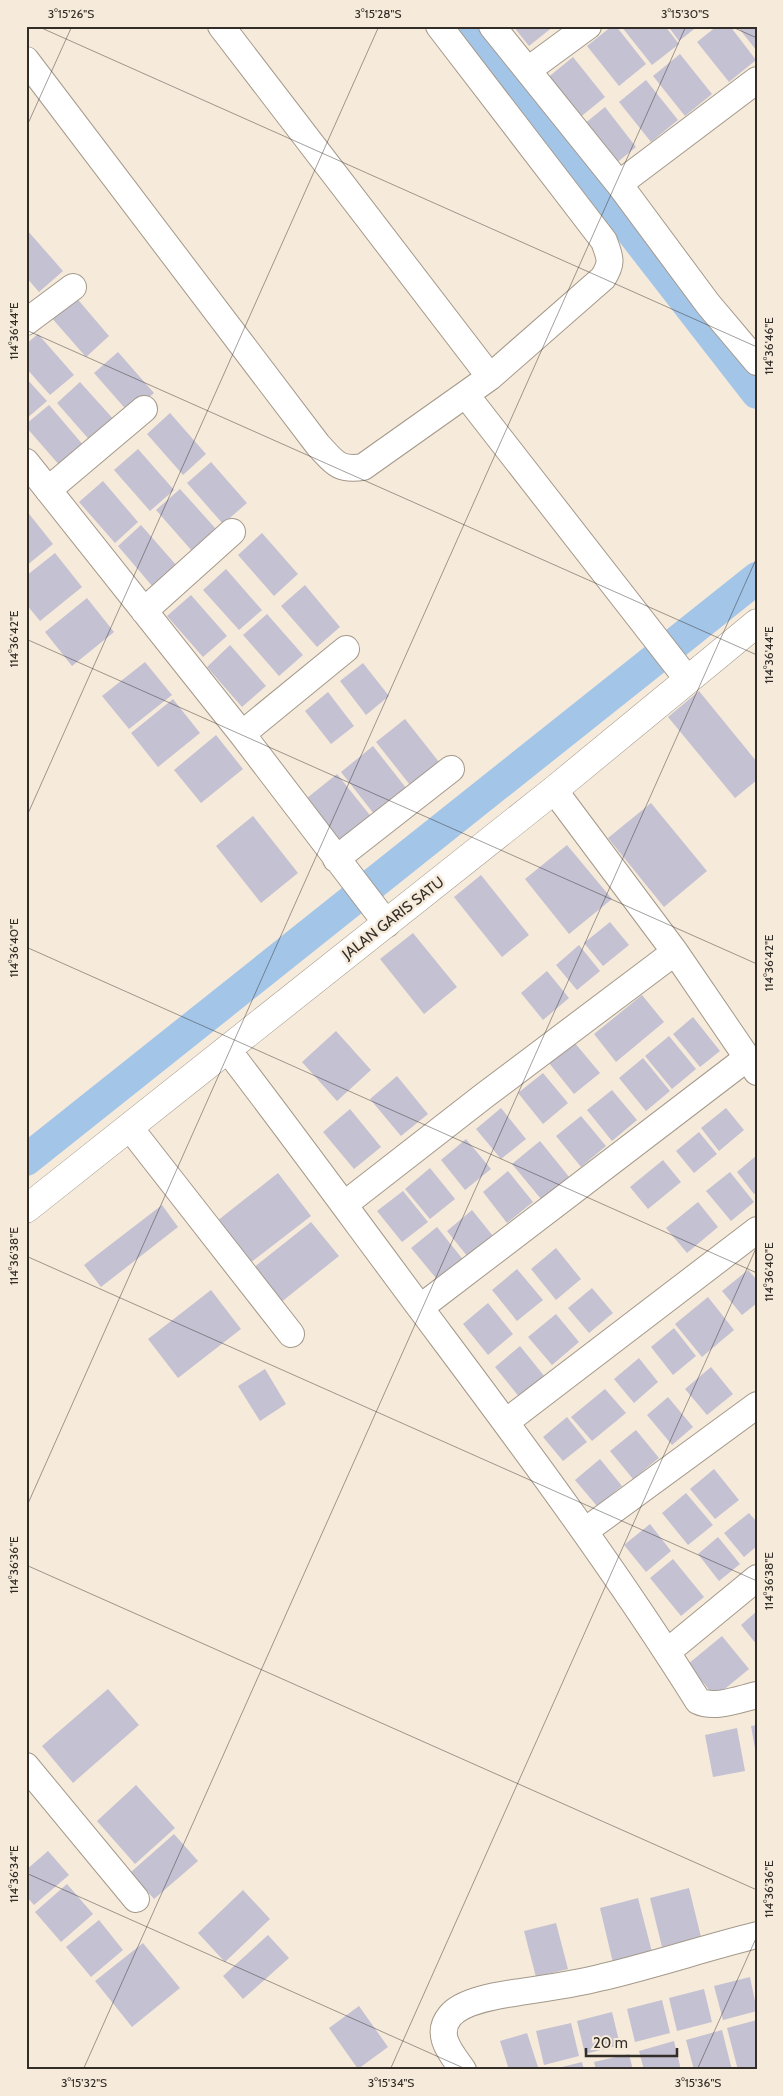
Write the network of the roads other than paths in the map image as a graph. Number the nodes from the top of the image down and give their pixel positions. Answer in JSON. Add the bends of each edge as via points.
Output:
{"nodes":[{"id":1,"x":221,"y":26,"type":"edge"},
{"id":2,"x":439,"y":26,"type":"edge"},
{"id":3,"x":492,"y":26,"type":"edge"},
{"id":4,"x":588,"y":26,"type":"edge"},
{"id":5,"x":26,"y":60,"type":"edge"},
{"id":6,"x":528,"y":70,"type":"junction"},
{"id":7,"x":757,"y":80,"type":"edge"},
{"id":8,"x":620,"y":184,"type":"junction"},
{"id":9,"x":73,"y":287,"type":"dead end"},
{"id":10,"x":26,"y":322,"type":"edge"},
{"id":11,"x":757,"y":362,"type":"edge"},
{"id":12,"x":490,"y":377,"type":"junction"},
{"id":13,"x":466,"y":395,"type":"junction"},
{"id":14,"x":144,"y":409,"type":"dead end"},
{"id":15,"x":26,"y":462,"type":"edge"},
{"id":16,"x":48,"y":490,"type":"junction"},
{"id":17,"x":232,"y":532,"type":"dead end"},
{"id":18,"x":144,"y":611,"type":"junction"},
{"id":19,"x":757,"y":624,"type":"edge"},
{"id":20,"x":346,"y":649,"type":"dead end"},
{"id":21,"x":683,"y":673,"type":"junction"},
{"id":22,"x":242,"y":734,"type":"junction"},
{"id":23,"x":451,"y":769,"type":"dead end"},
{"id":24,"x":554,"y":790,"type":"junction"},
{"id":25,"x":342,"y":866,"type":"junction"},
{"id":26,"x":380,"y":915,"type":"junction"},
{"id":27,"x":675,"y":952,"type":"junction"},
{"id":28,"x":227,"y":1048,"type":"junction"},
{"id":29,"x":752,"y":1065,"type":"edge"},
{"id":30,"x":130,"y":1128,"type":"junction"},
{"id":31,"x":345,"y":1204,"type":"junction"},
{"id":32,"x":26,"y":1209,"type":"edge"},
{"id":33,"x":757,"y":1230,"type":"edge"},
{"id":34,"x":421,"y":1308,"type":"junction"},
{"id":35,"x":291,"y":1334,"type":"dead end"},
{"id":36,"x":757,"y":1405,"type":"edge"},
{"id":37,"x":506,"y":1422,"type":"junction"},
{"id":38,"x":586,"y":1531,"type":"junction"},
{"id":39,"x":757,"y":1578,"type":"edge"},
{"id":40,"x":667,"y":1652,"type":"junction"},
{"id":41,"x":757,"y":1695,"type":"edge"},
{"id":42,"x":26,"y":1766,"type":"edge"},
{"id":43,"x":136,"y":1899,"type":"dead end"},
{"id":44,"x":757,"y":1935,"type":"edge"},
{"id":45,"x":463,"y":2070,"type":"edge"}],
"edges":[{"from":1,"to":12,"type":"street"},
{"from":2,"to":12,"type":"street","via":[[604,240],[610,259],[610,268],[603,278]]},
{"from":3,"to":6,"type":"street"},
{"from":4,"to":6,"type":"street"},
{"from":5,"to":13,"type":"street","via":[[318,446],[333,461],[348,469],[363,467]]},
{"from":6,"to":8,"type":"street"},
{"from":7,"to":8,"type":"street"},
{"from":8,"to":11,"type":"street","via":[[708,304]]},
{"from":9,"to":10,"type":"street"},
{"from":12,"to":13,"type":"street"},
{"from":13,"to":21,"type":"street"},
{"from":14,"to":16,"type":"street"},
{"from":15,"to":16,"type":"street"},
{"from":16,"to":18,"type":"street"},
{"from":17,"to":18,"type":"street"},
{"from":18,"to":22,"type":"street"},
{"from":19,"to":21,"type":"street","name":"JALAN GARIS SATU"},
{"from":20,"to":22,"type":"street"},
{"from":21,"to":24,"type":"street","name":"JALAN GARIS SATU"},
{"from":22,"to":25,"type":"street"},
{"from":23,"to":25,"type":"street"},
{"from":24,"to":26,"type":"street","name":"JALAN GARIS SATU"},
{"from":24,"to":27,"type":"street"},
{"from":25,"to":26,"type":"street"},
{"from":26,"to":28,"type":"street","name":"JALAN GARIS SATU"},
{"from":27,"to":29,"type":"street"},
{"from":27,"to":31,"type":"street"},
{"from":28,"to":30,"type":"street","name":"JALAN GARIS SATU"},
{"from":28,"to":31,"type":"street"},
{"from":29,"to":34,"type":"street"},
{"from":30,"to":32,"type":"street","name":"JALAN GARIS SATU"},
{"from":30,"to":35,"type":"street"},
{"from":31,"to":34,"type":"street"},
{"from":33,"to":37,"type":"street"},
{"from":34,"to":37,"type":"street"},
{"from":36,"to":38,"type":"street"},
{"from":37,"to":38,"type":"street"},
{"from":38,"to":40,"type":"street"},
{"from":39,"to":40,"type":"street"},
{"from":40,"to":41,"type":"street","via":[[698,1701],[714,1704]]},
{"from":42,"to":43,"type":"street"},
{"from":44,"to":45,"type":"street","via":[[603,1977],[508,1994],[458,2008],[448,2018],[444,2038]]}]}
